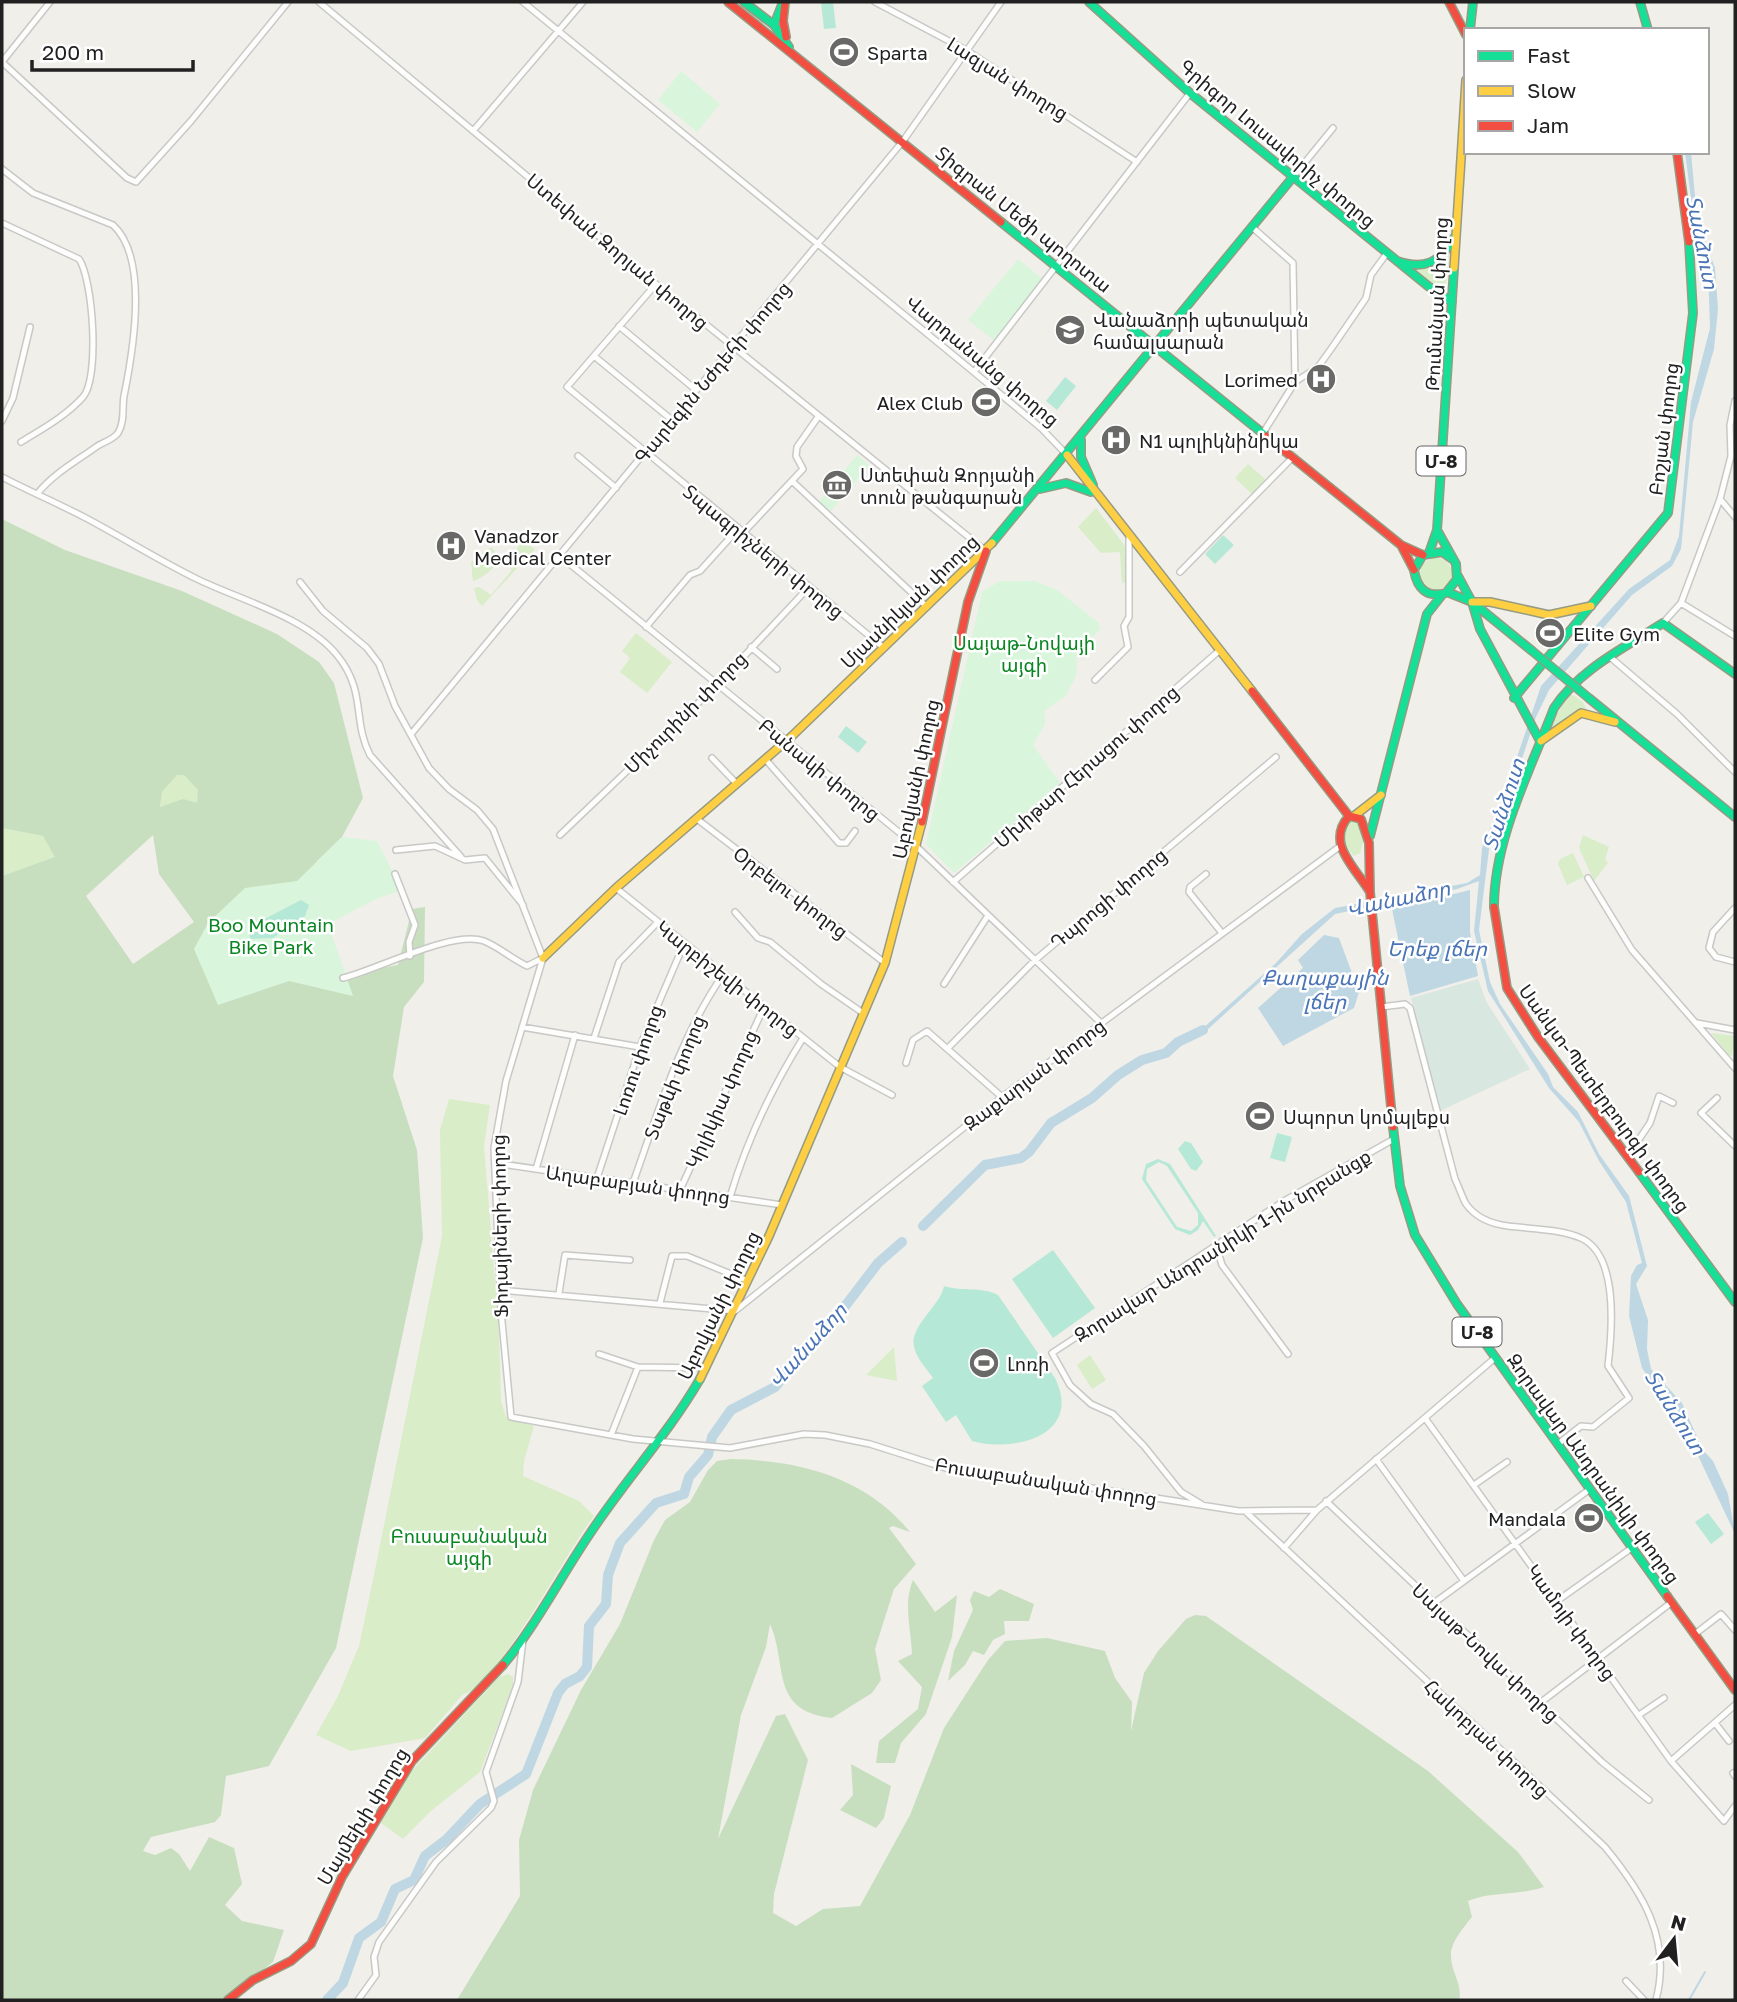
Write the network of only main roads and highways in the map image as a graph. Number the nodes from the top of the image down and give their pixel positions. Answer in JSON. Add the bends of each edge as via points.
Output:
{"nodes":[{"id":1,"x":728,"y":2,"type":"edge"},
{"id":2,"x":748,"y":2,"type":"edge"},
{"id":3,"x":784,"y":2,"type":"edge"},
{"id":4,"x":1089,"y":2,"type":"edge"},
{"id":5,"x":1449,"y":2,"type":"edge"},
{"id":6,"x":1473,"y":2,"type":"edge"},
{"id":7,"x":1640,"y":2,"type":"edge"},
{"id":8,"x":743,"y":17,"type":"junction"},
{"id":9,"x":774,"y":24,"type":"junction"},
{"id":10,"x":1469,"y":28,"type":"edge"},
{"id":11,"x":1647,"y":28,"type":"edge"},
{"id":12,"x":1464,"y":31,"type":"edge"},
{"id":13,"x":762,"y":33,"type":"junction"},
{"id":14,"x":790,"y":50,"type":"junction"},
{"id":15,"x":1464,"y":111,"type":"edge"},
{"id":16,"x":1677,"y":154,"type":"edge"},
{"id":17,"x":1293,"y":177,"type":"junction"},
{"id":18,"x":1456,"y":233,"type":"junction"},
{"id":19,"x":1397,"y":261,"type":"junction"},
{"id":20,"x":1452,"y":302,"type":"junction"},
{"id":21,"x":1155,"y":346,"type":"junction"},
{"id":22,"x":1083,"y":434,"type":"junction"},
{"id":23,"x":1067,"y":455,"type":"junction"},
{"id":24,"x":1036,"y":491,"type":"junction"},
{"id":25,"x":1099,"y":498,"type":"junction"},
{"id":26,"x":1437,"y":530,"type":"junction"},
{"id":27,"x":1401,"y":545,"type":"junction"},
{"id":28,"x":986,"y":551,"type":"junction"},
{"id":29,"x":1426,"y":554,"type":"junction"},
{"id":30,"x":1452,"y":559,"type":"junction"},
{"id":31,"x":1414,"y":570,"type":"junction"},
{"id":32,"x":1458,"y":576,"type":"junction"},
{"id":33,"x":1424,"y":592,"type":"junction"},
{"id":34,"x":1445,"y":594,"type":"junction"},
{"id":35,"x":1472,"y":602,"type":"junction"},
{"id":36,"x":1591,"y":606,"type":"junction"},
{"id":37,"x":1427,"y":614,"type":"junction"},
{"id":38,"x":1735,"y":674,"type":"edge"},
{"id":39,"x":1514,"y":698,"type":"junction"},
{"id":40,"x":1620,"y":724,"type":"junction"},
{"id":41,"x":1540,"y":741,"type":"junction"},
{"id":42,"x":1381,"y":795,"type":"junction"},
{"id":43,"x":1351,"y":816,"type":"junction"},
{"id":44,"x":1735,"y":817,"type":"edge"},
{"id":45,"x":1370,"y":836,"type":"junction"},
{"id":46,"x":1367,"y":849,"type":"junction"},
{"id":47,"x":1341,"y":850,"type":"junction"},
{"id":48,"x":1370,"y":892,"type":"junction"},
{"id":49,"x":543,"y":958,"type":"road end"},
{"id":50,"x":1735,"y":1302,"type":"edge"},
{"id":51,"x":523,"y":1640,"type":"joint"},
{"id":52,"x":1735,"y":1690,"type":"edge"},
{"id":53,"x":228,"y":2000,"type":"edge"}],
"edges":[{"from":1,"to":8,"type":"main road","name":"Տիգրան Մեծի պողոտա"},
{"from":2,"to":8,"type":"main road","via":[[741,10]]},
{"from":2,"to":9,"type":"main road","name":"Տիգրան Մեծի պողոտա"},
{"from":3,"to":9,"type":"main road"},
{"from":3,"to":14,"type":"main road"},
{"from":4,"to":17,"type":"main road","name":"Գրիգոր Լուսավորիչ փողոց"},
{"from":5,"to":12,"type":"main road"},
{"from":6,"to":10,"type":"main road"},
{"from":7,"to":11,"type":"main road"},
{"from":8,"to":13,"type":"main road","name":"Տիգրան Մեծի պողոտա"},
{"from":9,"to":13,"type":"main road","via":[[770,33]]},
{"from":9,"to":14,"type":"main road","name":"Տիգրան Մեծի պողոտա"},
{"from":13,"to":14,"type":"main road","name":"Տիգրան Մեծի պողոտա"},
{"from":14,"to":21,"type":"main road","name":"Տիգրան Մեծի պողոտա"},
{"from":15,"to":18,"type":"main road","name":"Թումանյան փողոց","number":"Մ-8"},
{"from":16,"to":36,"type":"main road","name":"Բոշյան փողոց","via":[[1693,313],[1668,513]]},
{"from":17,"to":19,"type":"main road","name":"Գրիգոր Լուսավորիչ փողոց"},
{"from":17,"to":21,"type":"main road","name":"Մյասնիկյան փողոց"},
{"from":18,"to":19,"type":"main road","via":[[1436,264],[1419,267]]},
{"from":18,"to":20,"type":"main road","name":"Թումանյան փողոց","number":"Մ-8"},
{"from":19,"to":20,"type":"main road","name":"Գրիգոր Լուսավորիչ փողոց"},
{"from":20,"to":26,"type":"main road","name":"Թումանյան փողոց","number":"Մ-8"},
{"from":21,"to":22,"type":"main road","name":"Մյասնիկյան փողոց"},
{"from":21,"to":27,"type":"main road","name":"Տիգրան Մեծի պողոտա"},
{"from":22,"to":23,"type":"main road","name":"Մյասնիկյան փողոց"},
{"from":22,"to":25,"type":"main road","via":[[1081,457]]},
{"from":23,"to":24,"type":"main road","name":"Մյասնիկյան փողոց"},
{"from":23,"to":25,"type":"main road","name":"Վարդանանց փողոց"},
{"from":24,"to":25,"type":"main road","via":[[1067,483]]},
{"from":24,"to":28,"type":"main road","name":"Մյասնիկյան փողոց"},
{"from":25,"to":43,"type":"main road","name":"Վարդանանց փողոց"},
{"from":26,"to":29,"type":"main road","number":"Մ-8"},
{"from":26,"to":30,"type":"main road"},
{"from":27,"to":29,"type":"main road","name":"Տիգրան Մեծի պողոտա"},
{"from":27,"to":31,"type":"main road","name":"Տիգրան Մեծի պողոտա"},
{"from":28,"to":49,"type":"main road","name":"Մյասնիկյան փողոց","via":[[766,760],[616,888]]},
{"from":28,"to":51,"type":"main road","name":"Աբովյանի փողոց","via":[[968,602],[917,848],[885,963],[750,1281],[677,1419],[581,1546]]},
{"from":29,"to":30,"type":"main road","via":[[1442,552]]},
{"from":29,"to":31,"type":"main road"},
{"from":30,"to":32,"type":"main road"},
{"from":31,"to":33,"type":"main road","via":[[1416,583]]},
{"from":32,"to":34,"type":"main road"},
{"from":32,"to":35,"type":"main road"},
{"from":33,"to":34,"type":"main road"},
{"from":33,"to":37,"type":"main road"},
{"from":34,"to":35,"type":"main road"},
{"from":34,"to":37,"type":"main road"},
{"from":35,"to":36,"type":"main road","via":[[1485,599],[1512,610],[1549,616]]},
{"from":35,"to":39,"type":"main road"},
{"from":35,"to":40,"type":"main road","bridge":true},
{"from":36,"to":39,"type":"main road","name":"Բոշյան փողոց"},
{"from":37,"to":42,"type":"main road"},
{"from":38,"to":41,"type":"main road","name":"Սանկտ-Պետերբուրգի փողոց","via":[[1663,623],[1566,690]]},
{"from":39,"to":41,"type":"main road"},
{"from":40,"to":41,"type":"main road","via":[[1581,713]]},
{"from":40,"to":44,"type":"main road"},
{"from":41,"to":50,"type":"main road","name":"Սանկտ-Պետերբուրգի փողոց","via":[[1495,878],[1494,917],[1507,988],[1538,1037]]},
{"from":42,"to":43,"type":"main road"},
{"from":42,"to":45,"type":"main road"},
{"from":43,"to":45,"type":"main road","via":[[1364,822]]},
{"from":43,"to":47,"type":"main road","via":[[1338,830]]},
{"from":45,"to":46,"type":"main road"},
{"from":46,"to":47,"type":"main road","via":[[1355,858]]},
{"from":46,"to":48,"type":"main road","number":"Մ-8"},
{"from":47,"to":48,"type":"main road"},
{"from":48,"to":52,"type":"main road","name":"Զորավար Անդրանիկի փողոց","number":"Մ-8","via":[[1400,1185],[1415,1235],[1457,1304]]},
{"from":51,"to":53,"type":"main road","name":"Մայմեխի փողոց","via":[[412,1760],[338,1885],[312,1944]]}]}
